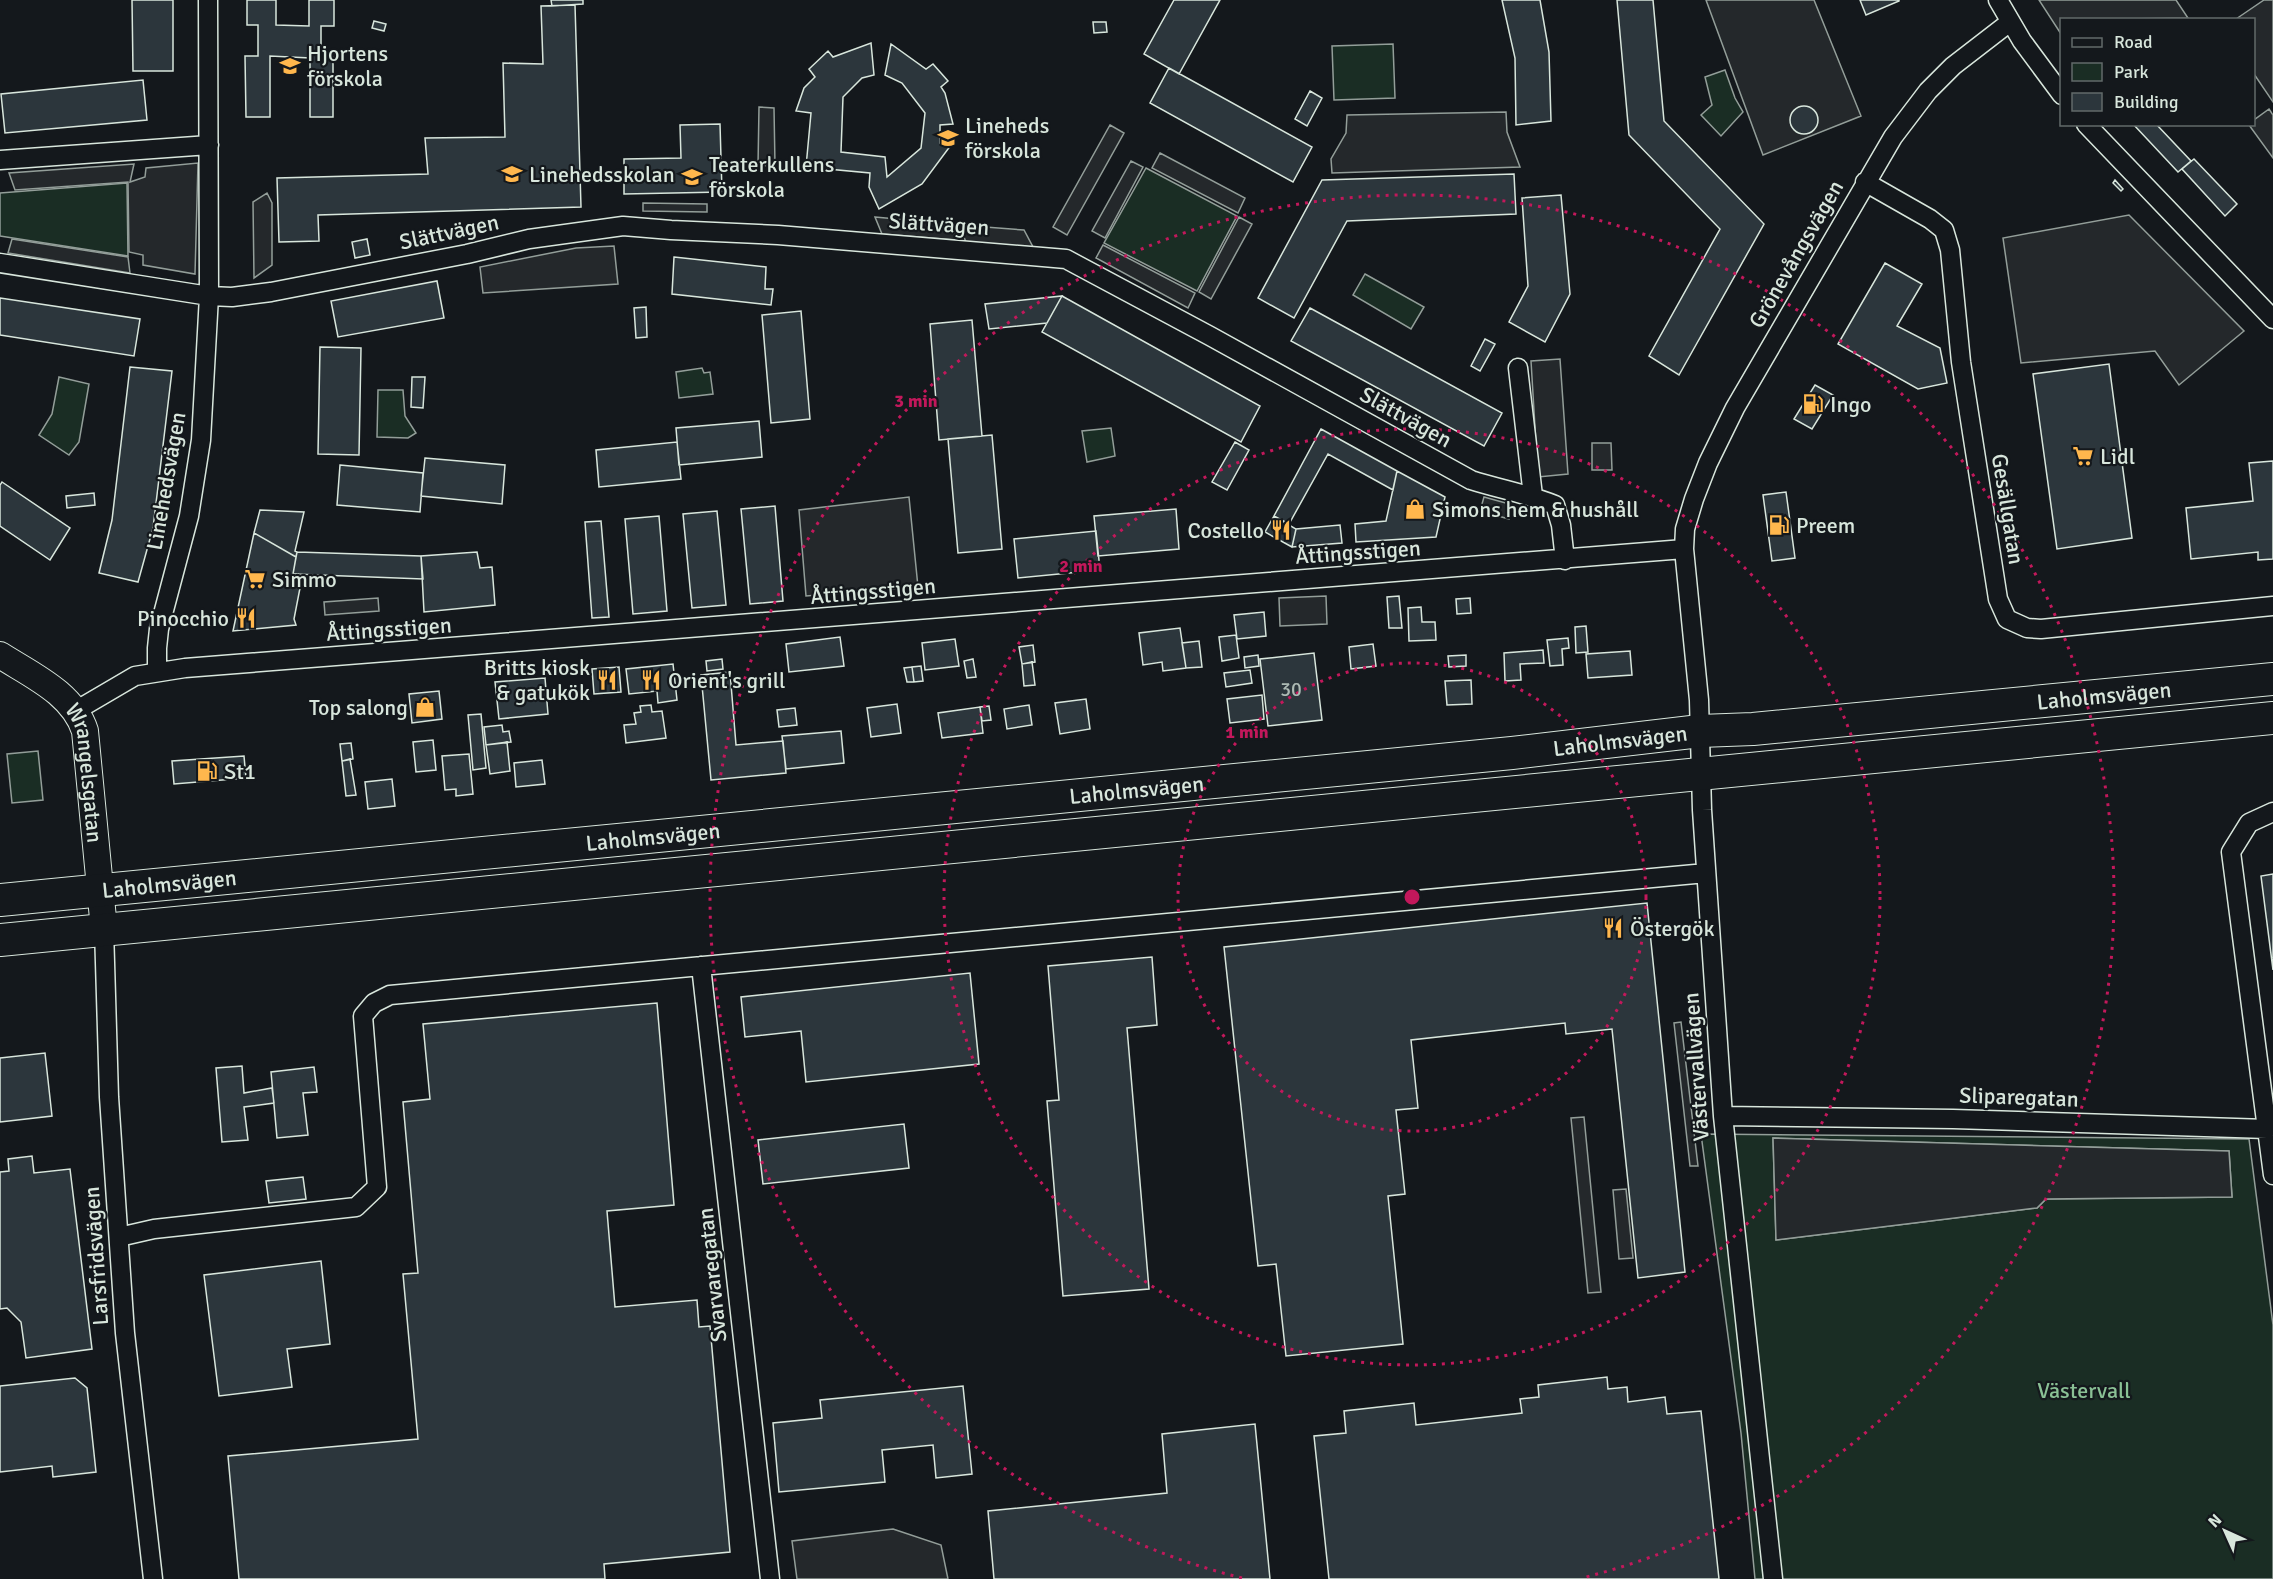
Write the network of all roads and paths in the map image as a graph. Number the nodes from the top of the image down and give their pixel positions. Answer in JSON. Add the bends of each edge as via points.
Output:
{"nodes":[{"id":1,"x":208,"y":0,"type":"edge"},
{"id":2,"x":1998,"y":0,"type":"edge"},
{"id":3,"x":2010,"y":22,"type":"junction"},
{"id":4,"x":2060,"y":94,"type":"edge"},
{"id":5,"x":2088,"y":126,"type":"edge"},
{"id":6,"x":208,"y":145,"type":"junction"},
{"id":7,"x":0,"y":160,"type":"edge"},
{"id":8,"x":1865,"y":182,"type":"junction"},
{"id":9,"x":0,"y":263,"type":"edge"},
{"id":10,"x":209,"y":296,"type":"junction"},
{"id":11,"x":2273,"y":319,"type":"edge"},
{"id":12,"x":1518,"y":368,"type":"dead end"},
{"id":13,"x":1533,"y":496,"type":"junction"},
{"id":14,"x":1684,"y":549,"type":"junction"},
{"id":15,"x":1565,"y":560,"type":"junction"},
{"id":16,"x":2273,"y":606,"type":"edge"},
{"id":17,"x":0,"y":655,"type":"edge"},
{"id":18,"x":157,"y":671,"type":"junction"},
{"id":19,"x":2273,"y":679,"type":"edge"},
{"id":20,"x":76,"y":711,"type":"junction"},
{"id":21,"x":2273,"y":718,"type":"edge"},
{"id":22,"x":1700,"y":732,"type":"junction"},
{"id":23,"x":1701,"y":774,"type":"junction"},
{"id":24,"x":2273,"y":812,"type":"edge"},
{"id":25,"x":1706,"y":873,"type":"junction"},
{"id":26,"x":101,"y":890,"type":"junction"},
{"id":27,"x":0,"y":900,"type":"edge"},
{"id":28,"x":104,"y":929,"type":"junction"},
{"id":29,"x":0,"y":940,"type":"edge"},
{"id":30,"x":701,"y":966,"type":"junction"},
{"id":31,"x":1723,"y":1116,"type":"junction"},
{"id":32,"x":2267,"y":1129,"type":"junction"},
{"id":33,"x":2273,"y":1175,"type":"edge"},
{"id":34,"x":119,"y":1237,"type":"junction"},
{"id":35,"x":153,"y":1579,"type":"edge"},
{"id":36,"x":770,"y":1579,"type":"edge"},
{"id":37,"x":1773,"y":1579,"type":"edge"}],
"edges":[{"from":1,"to":6,"type":"street","name":"Linehedsvägen"},
{"from":2,"to":3,"type":"street"},
{"from":3,"to":4,"type":"street"},
{"from":3,"to":8,"type":"street","name":"Grönevångsvägen","via":[[1953,66],[1928,91]]},
{"from":5,"to":11,"type":"street"},
{"from":6,"to":7,"type":"street"},
{"from":6,"to":10,"type":"street","name":"Linehedsvägen"},
{"from":8,"to":14,"type":"street","name":"Grönevångsvägen","via":[[1768,349],[1708,463],[1685,529]]},
{"from":8,"to":16,"type":"street","name":"Gesällgatan","via":[[1944,230],[1950,250],[1961,362],[1998,599],[2007,619],[2041,629]]},
{"from":9,"to":10,"type":"street"},
{"from":10,"to":13,"type":"street","name":"Slättvägen","via":[[272,292],[529,239],[623,226],[1066,259],[1471,480]]},
{"from":10,"to":18,"type":"street","name":"Linehedsvägen","via":[[201,440],[189,516],[159,629]]},
{"from":12,"to":13,"type":"street"},
{"from":13,"to":15,"type":"street","name":"Slättvägen","via":[[1555,505]]},
{"from":14,"to":15,"type":"street","name":"Åttingsstigen"},
{"from":14,"to":22,"type":"street","name":"Västervallvägen"},
{"from":15,"to":18,"type":"street","name":"Åttingsstigen"},
{"from":17,"to":20,"type":"main road","name":"Wrangelsgatan","via":[[58,693]]},
{"from":18,"to":20,"type":"street","name":"Åttingsstigen","via":[[135,676]]},
{"from":19,"to":22,"type":"highway","name":"Laholmsvägen"},
{"from":20,"to":26,"type":"main road","name":"Wrangelsgatan","via":[[85,731]]},
{"from":21,"to":23,"type":"highway","name":"Laholmsvägen"},
{"from":22,"to":23,"type":"street","name":"Västervallvägen"},
{"from":22,"to":26,"type":"highway","name":"Laholmsvägen"},
{"from":23,"to":25,"type":"street","name":"Västervallvägen"},
{"from":23,"to":28,"type":"highway","name":"Laholmsvägen"},
{"from":24,"to":32,"type":"street","via":[[2249,823],[2231,852]]},
{"from":25,"to":30,"type":"street"},
{"from":25,"to":31,"type":"street","name":"Västervallvägen"},
{"from":26,"to":27,"type":"highway","name":"Laholmsvägen"},
{"from":26,"to":28,"type":"main road","name":"Wrangelsgatan"},
{"from":28,"to":29,"type":"highway","name":"Laholmsvägen"},
{"from":28,"to":34,"type":"street","name":"Larsfridsvägen","via":[[109,1097]]},
{"from":30,"to":34,"type":"street","via":[[390,995],[374,1003],[363,1016],[377,1187],[356,1207],[154,1228]]},
{"from":30,"to":36,"type":"street","name":"Svarvaregatan"},
{"from":31,"to":32,"type":"street","name":"Sliparegatan"},
{"from":31,"to":37,"type":"street","name":"Västervallvägen"},
{"from":32,"to":33,"type":"street"},
{"from":34,"to":35,"type":"street","name":"Larsfridsvägen","via":[[124,1333]]}]}
